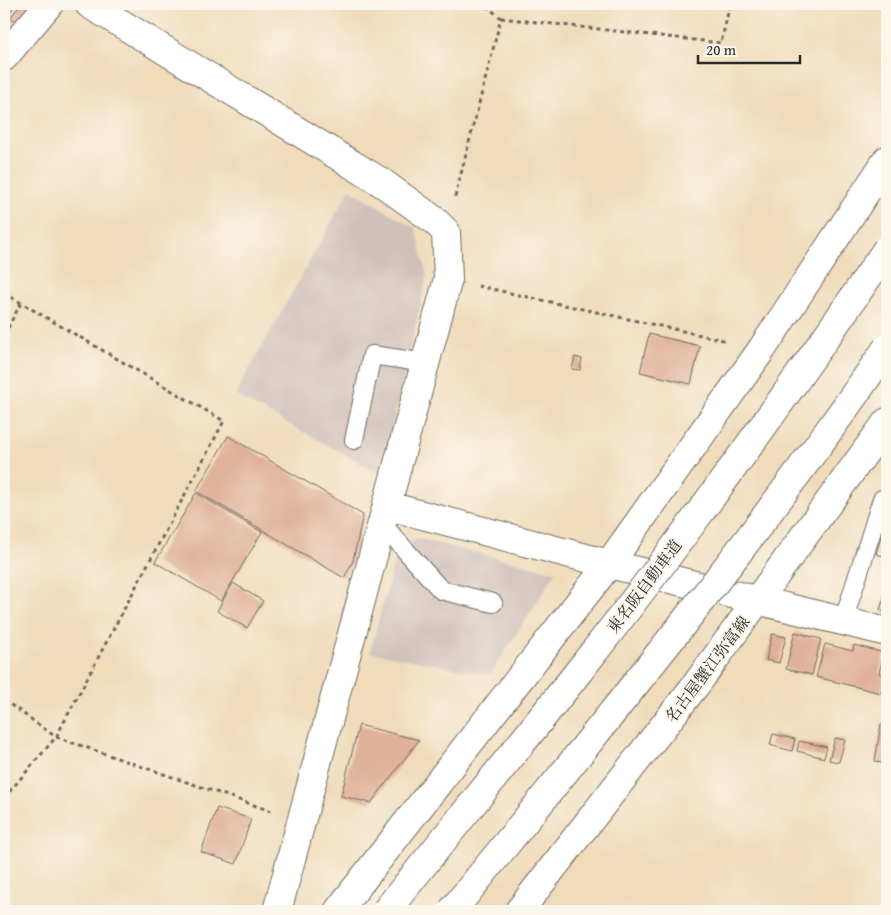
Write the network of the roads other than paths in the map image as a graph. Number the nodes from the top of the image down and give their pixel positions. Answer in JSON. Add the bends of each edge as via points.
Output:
{"nodes":[{"id":1,"x":49,"y":4,"type":"edge"},
{"id":2,"x":89,"y":4,"type":"edge"},
{"id":3,"x":4,"y":57,"type":"edge"},
{"id":4,"x":887,"y":160,"type":"edge"},
{"id":5,"x":887,"y":249,"type":"edge"},
{"id":6,"x":887,"y":348,"type":"edge"},
{"id":7,"x":426,"y":364,"type":"junction"},
{"id":8,"x":887,"y":422,"type":"edge"},
{"id":9,"x":354,"y":440,"type":"dead end"},
{"id":10,"x":882,"y":499,"type":"dead end"},
{"id":11,"x":386,"y":515,"type":"junction"},
{"id":12,"x":609,"y":564,"type":"junction"},
{"id":13,"x":757,"y":602,"type":"junction"},
{"id":14,"x":492,"y":603,"type":"dead end"},
{"id":15,"x":843,"y":622,"type":"junction"},
{"id":16,"x":887,"y":632,"type":"edge"},
{"id":17,"x":277,"y":911,"type":"edge"},
{"id":18,"x":338,"y":911,"type":"edge"},
{"id":19,"x":386,"y":911,"type":"edge"},
{"id":20,"x":452,"y":911,"type":"edge"},
{"id":21,"x":519,"y":911,"type":"edge"}],
"edges":[{"from":1,"to":3,"type":"main road"},
{"from":2,"to":7,"type":"main road","via":[[381,182],[446,232],[448,279]]},
{"from":4,"to":12,"type":"main road","via":[[762,349]]},
{"from":5,"to":19,"type":"main road","name":"東名阪自動車道","bridge":true,"via":[[808,365],[695,520]]},
{"from":6,"to":20,"type":"main road","bridge":true,"via":[[732,561]]},
{"from":7,"to":9,"type":"lane","via":[[372,354]]},
{"from":7,"to":11,"type":"main road"},
{"from":8,"to":13,"type":"main road","name":"名古屋蟹江弥富線"},
{"from":10,"to":15,"type":"lane"},
{"from":11,"to":12,"type":"main road"},
{"from":11,"to":14,"type":"lane","via":[[441,590]]},
{"from":11,"to":17,"type":"main road"},
{"from":12,"to":13,"type":"main road"},
{"from":12,"to":18,"type":"main road"},
{"from":13,"to":15,"type":"main road"},
{"from":13,"to":21,"type":"main road","name":"名古屋蟹江弥富線"},
{"from":15,"to":16,"type":"main road"}]}
